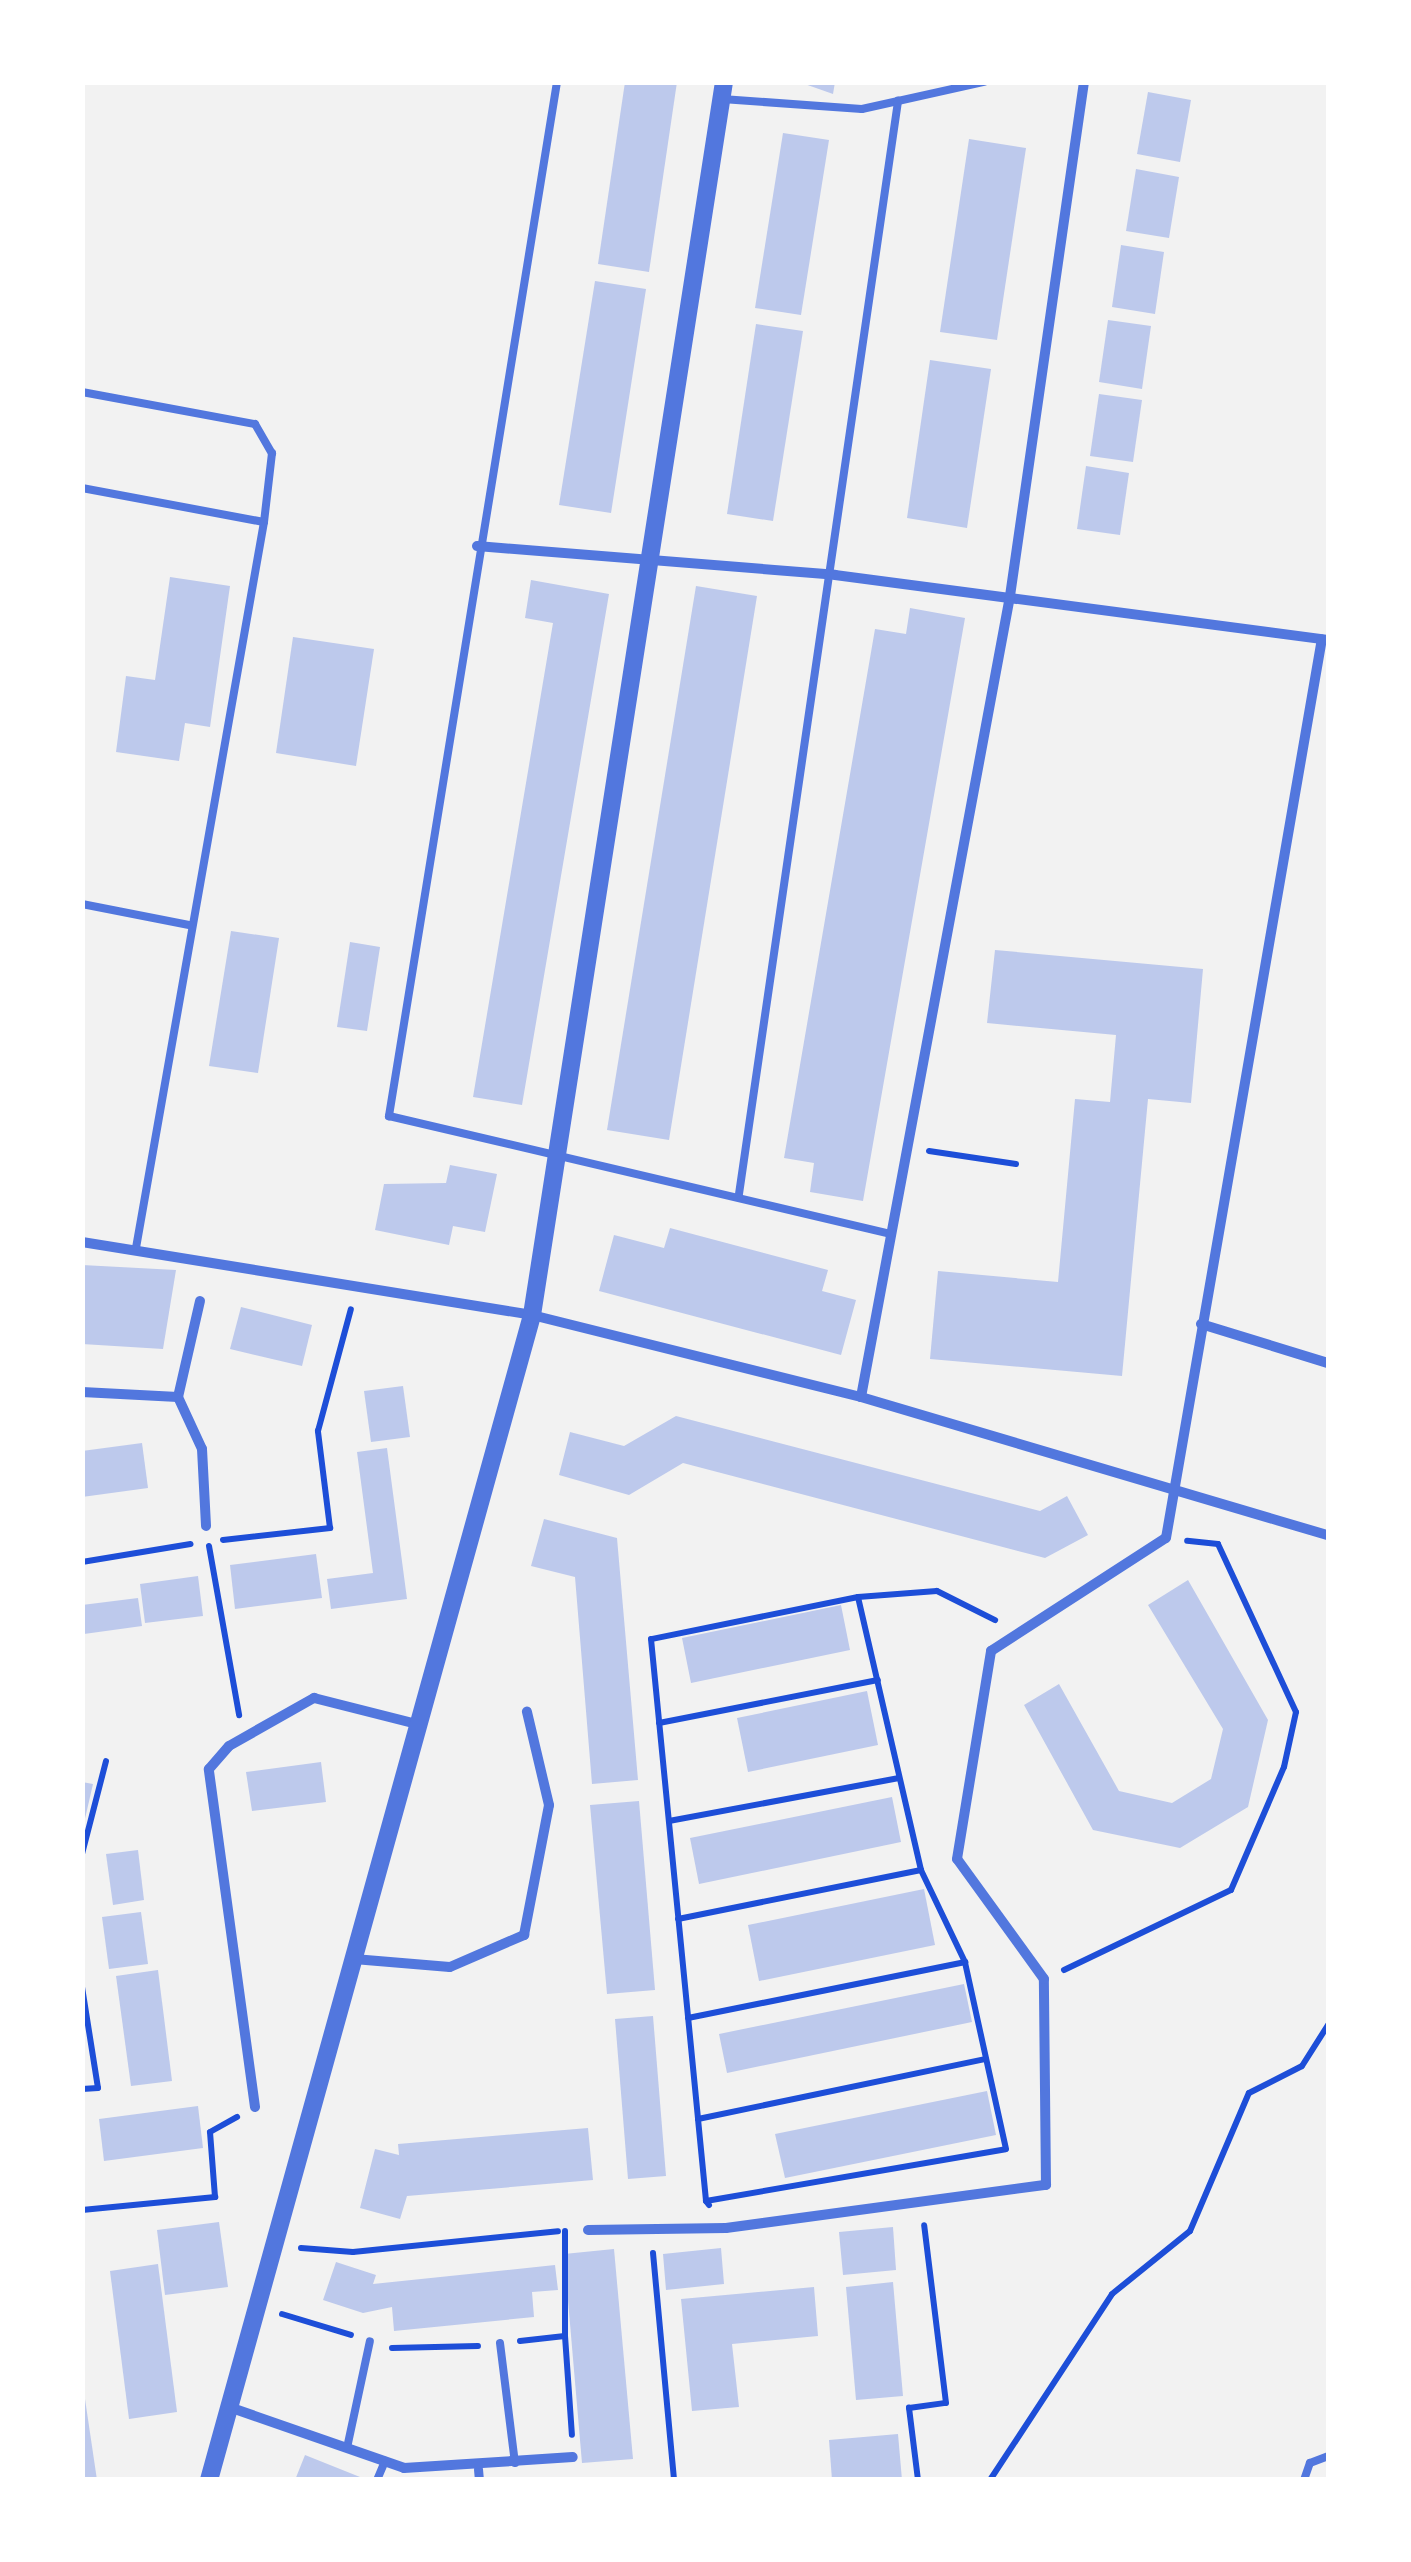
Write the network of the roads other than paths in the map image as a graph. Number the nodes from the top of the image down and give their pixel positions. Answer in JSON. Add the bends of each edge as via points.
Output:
{"nodes":[{"id":1,"x":556,"y":82,"type":"edge"},
{"id":2,"x":984,"y":82,"type":"edge"},
{"id":3,"x":1084,"y":82,"type":"edge"},
{"id":4,"x":723,"y":90,"type":"edge"},
{"id":5,"x":898,"y":101,"type":"junction"},
{"id":6,"x":82,"y":392,"type":"edge"},
{"id":7,"x":82,"y":488,"type":"edge"},
{"id":8,"x":264,"y":522,"type":"junction"},
{"id":9,"x":476,"y":546,"type":"junction"},
{"id":10,"x":654,"y":562,"type":"junction"},
{"id":11,"x":835,"y":576,"type":"junction"},
{"id":12,"x":1010,"y":596,"type":"junction"},
{"id":13,"x":1325,"y":639,"type":"edge"},
{"id":14,"x":82,"y":904,"type":"edge"},
{"id":15,"x":189,"y":925,"type":"junction"},
{"id":16,"x":560,"y":1152,"type":"junction"},
{"id":17,"x":739,"y":1194,"type":"junction"},
{"id":18,"x":891,"y":1234,"type":"junction"},
{"id":19,"x":82,"y":1242,"type":"edge"},
{"id":20,"x":136,"y":1248,"type":"junction"},
{"id":21,"x":200,"y":1301,"type":"dead end"},
{"id":22,"x":532,"y":1315,"type":"junction"},
{"id":23,"x":1202,"y":1324,"type":"junction"},
{"id":24,"x":1328,"y":1363,"type":"edge"},
{"id":25,"x":82,"y":1392,"type":"edge"},
{"id":26,"x":178,"y":1397,"type":"junction"},
{"id":27,"x":860,"y":1397,"type":"junction"},
{"id":28,"x":1175,"y":1488,"type":"junction"},
{"id":29,"x":206,"y":1526,"type":"road end"},
{"id":30,"x":1328,"y":1535,"type":"edge"},
{"id":31,"x":527,"y":1712,"type":"dead end"},
{"id":32,"x":417,"y":1724,"type":"junction"},
{"id":33,"x":354,"y":1959,"type":"junction"},
{"id":34,"x":256,"y":2107,"type":"road end"},
{"id":35,"x":588,"y":2230,"type":"road end"},
{"id":36,"x":370,"y":2341,"type":"road end"},
{"id":37,"x":500,"y":2344,"type":"road end"},
{"id":38,"x":229,"y":2407,"type":"junction"},
{"id":39,"x":346,"y":2448,"type":"junction"},
{"id":40,"x":1328,"y":2456,"type":"edge"},
{"id":41,"x":573,"y":2457,"type":"road end"},
{"id":42,"x":384,"y":2461,"type":"junction"},
{"id":43,"x":515,"y":2463,"type":"junction"},
{"id":44,"x":478,"y":2474,"type":"edge"},
{"id":45,"x":209,"y":2480,"type":"edge"},
{"id":46,"x":377,"y":2480,"type":"edge"},
{"id":47,"x":1304,"y":2480,"type":"edge"}],
"edges":[{"from":1,"to":9,"type":"lane"},
{"from":2,"to":5,"type":"lane"},
{"from":3,"to":12,"type":"street"},
{"from":4,"to":5,"type":"lane","via":[[862,109]]},
{"from":4,"to":10,"type":"street"},
{"from":5,"to":11,"type":"lane"},
{"from":6,"to":8,"type":"lane","via":[[255,424],[272,454]]},
{"from":7,"to":8,"type":"lane"},
{"from":8,"to":15,"type":"lane"},
{"from":9,"to":10,"type":"street"},
{"from":9,"to":16,"type":"lane","via":[[389,1116]]},
{"from":10,"to":11,"type":"street"},
{"from":10,"to":16,"type":"street"},
{"from":11,"to":12,"type":"street"},
{"from":11,"to":17,"type":"lane"},
{"from":12,"to":13,"type":"street"},
{"from":12,"to":18,"type":"street"},
{"from":13,"to":23,"type":"street"},
{"from":14,"to":15,"type":"lane"},
{"from":15,"to":20,"type":"lane"},
{"from":16,"to":17,"type":"lane"},
{"from":16,"to":22,"type":"street"},
{"from":17,"to":18,"type":"lane"},
{"from":18,"to":27,"type":"street"},
{"from":19,"to":20,"type":"street"},
{"from":20,"to":22,"type":"street"},
{"from":21,"to":26,"type":"street"},
{"from":22,"to":27,"type":"street"},
{"from":22,"to":32,"type":"street"},
{"from":23,"to":24,"type":"street"},
{"from":23,"to":28,"type":"street"},
{"from":25,"to":26,"type":"street"},
{"from":26,"to":29,"type":"street","via":[[202,1449]]},
{"from":27,"to":28,"type":"street"},
{"from":28,"to":30,"type":"street"},
{"from":28,"to":35,"type":"street","via":[[1166,1538],[1080,1600],[1014,1630],[990,1651],[957,1859],[1044,1979],[1046,2185],[921,2208]]},
{"from":31,"to":33,"type":"street","via":[[549,1805],[524,1935],[450,1966]]},
{"from":32,"to":33,"type":"street"},
{"from":32,"to":34,"type":"street","via":[[314,1698],[243,1736],[209,1769]]},
{"from":33,"to":38,"type":"street"},
{"from":36,"to":39,"type":"lane"},
{"from":37,"to":43,"type":"lane"},
{"from":38,"to":39,"type":"street"},
{"from":38,"to":45,"type":"street"},
{"from":39,"to":42,"type":"street"},
{"from":40,"to":47,"type":"lane","via":[[1310,2463]]},
{"from":41,"to":43,"type":"street"},
{"from":42,"to":44,"type":"street"},
{"from":42,"to":46,"type":"lane"},
{"from":43,"to":44,"type":"street"}]}
